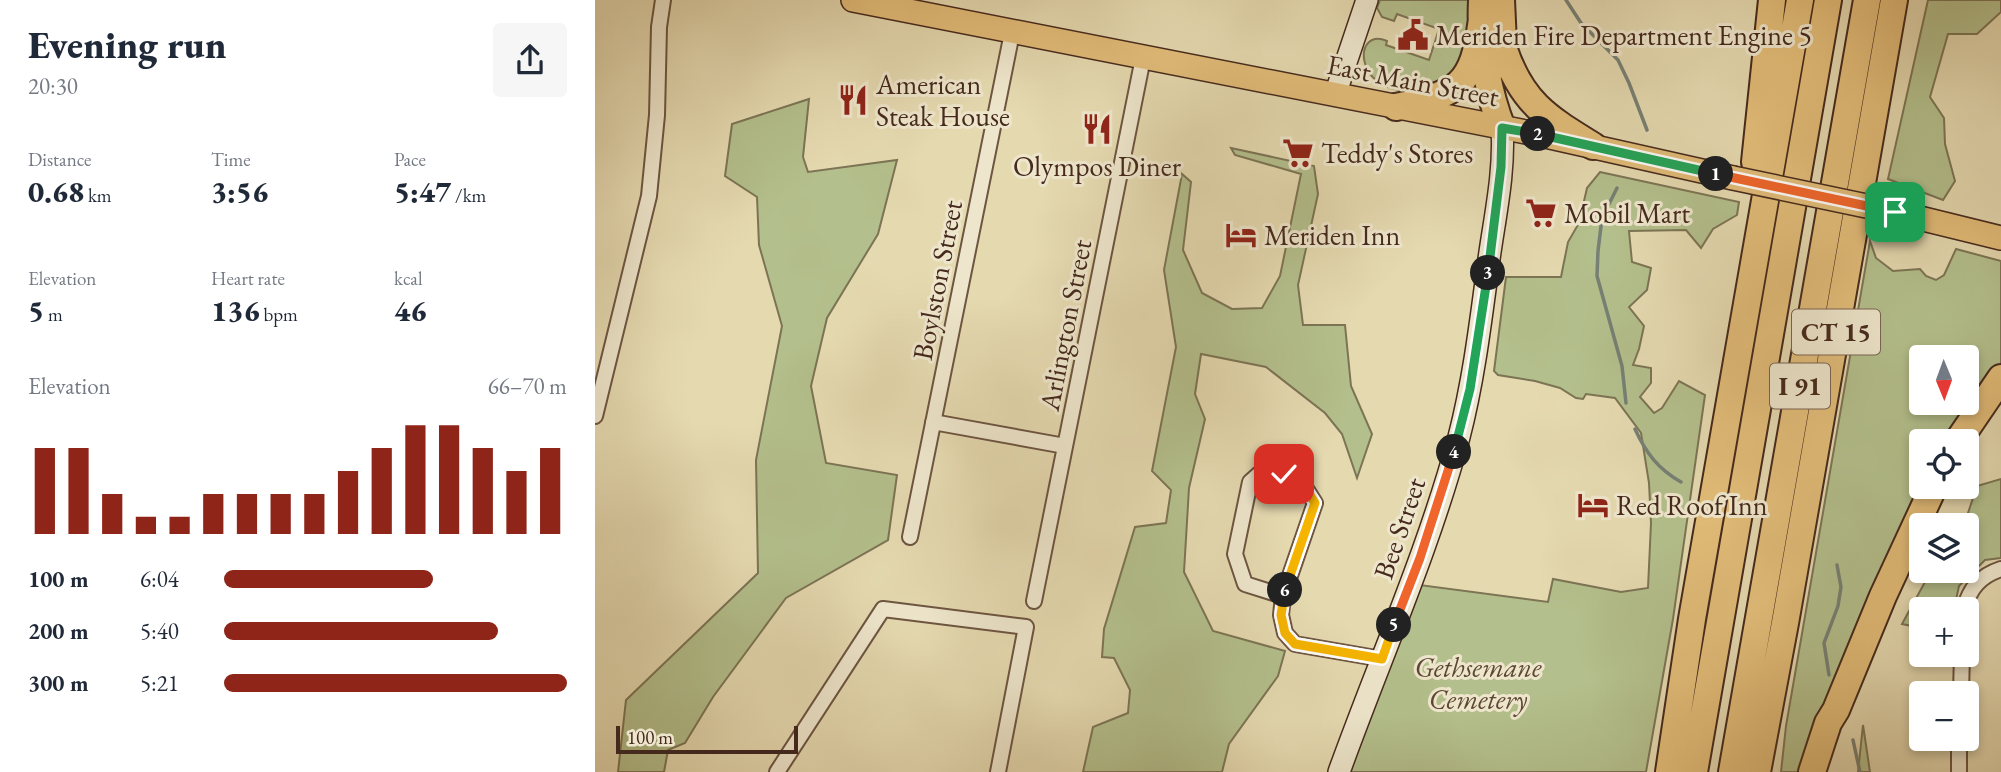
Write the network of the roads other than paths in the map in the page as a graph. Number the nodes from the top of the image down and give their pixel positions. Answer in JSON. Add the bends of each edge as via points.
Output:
{"nodes":[{"id":1,"x":663,"y":0,"type":"edge"},
{"id":2,"x":853,"y":0,"type":"edge"},
{"id":3,"x":1367,"y":0,"type":"edge"},
{"id":4,"x":1501,"y":0,"type":"edge"},
{"id":5,"x":1772,"y":0,"type":"edge"},
{"id":6,"x":1800,"y":0,"type":"edge"},
{"id":7,"x":1828,"y":0,"type":"edge"},
{"id":8,"x":1867,"y":0,"type":"edge"},
{"id":9,"x":1894,"y":0,"type":"edge"},
{"id":10,"x":1482,"y":10,"type":"edge"},
{"id":11,"x":1012,"y":33,"type":"junction"},
{"id":12,"x":1503,"y":47,"type":"junction"},
{"id":13,"x":1143,"y":58,"type":"junction"},
{"id":14,"x":1335,"y":95,"type":"junction"},
{"id":15,"x":1396,"y":107,"type":"junction"},
{"id":16,"x":1502,"y":128,"type":"junction"},
{"id":17,"x":1594,"y":146,"type":"junction"},
{"id":18,"x":2001,"y":238,"type":"edge"},
{"id":19,"x":1753,"y":270,"type":"junction"},
{"id":20,"x":2001,"y":378,"type":"edge"},
{"id":21,"x":595,"y":416,"type":"edge"},
{"id":22,"x":933,"y":422,"type":"junction"},
{"id":23,"x":1966,"y":429,"type":"edge"},
{"id":24,"x":1065,"y":446,"type":"junction"},
{"id":25,"x":1928,"y":499,"type":"edge"},
{"id":26,"x":910,"y":537,"type":"dead end"},
{"id":27,"x":2001,"y":569,"type":"edge"},
{"id":28,"x":1283,"y":596,"type":"junction"},
{"id":29,"x":1969,"y":597,"type":"edge"},
{"id":30,"x":1034,"y":601,"type":"dead end"},
{"id":31,"x":1382,"y":659,"type":"junction"},
{"id":32,"x":1778,"y":665,"type":"junction"},
{"id":33,"x":1836,"y":710,"type":"junction"},
{"id":34,"x":1959,"y":751,"type":"edge"},
{"id":35,"x":777,"y":772,"type":"edge"},
{"id":36,"x":998,"y":772,"type":"edge"},
{"id":37,"x":1339,"y":772,"type":"edge"},
{"id":38,"x":1669,"y":772,"type":"edge"},
{"id":39,"x":1694,"y":772,"type":"edge"},
{"id":40,"x":1732,"y":772,"type":"edge"},
{"id":41,"x":1757,"y":772,"type":"edge"},
{"id":42,"x":1769,"y":772,"type":"edge"},
{"id":43,"x":1812,"y":772,"type":"edge"},
{"id":44,"x":1826,"y":772,"type":"edge"},
{"id":45,"x":1959,"y":772,"type":"edge"}],
"edges":[{"from":1,"to":21,"type":"street","via":[[649,196]]},
{"from":2,"to":11,"type":"main road","name":"East Main Street"},
{"from":3,"to":14,"type":"street"},
{"from":4,"to":12,"type":"highway"},
{"from":5,"to":19,"type":"highway","via":[[1747,229]]},
{"from":6,"to":19,"type":"highway"},
{"from":7,"to":39,"type":"highway","number":"I 91"},
{"from":8,"to":40,"type":"highway","number":"I 91"},
{"from":9,"to":32,"type":"highway","number":"CT 15"},
{"from":10,"to":15,"type":"highway","via":[[1471,64],[1458,85],[1441,96]]},
{"from":10,"to":16,"type":"highway","via":[[1490,98]]},
{"from":11,"to":13,"type":"main road","name":"East Main Street"},
{"from":11,"to":22,"type":"street","name":"Boylston Street"},
{"from":12,"to":16,"type":"highway"},
{"from":12,"to":17,"type":"highway","via":[[1529,99],[1552,120]]},
{"from":13,"to":14,"type":"main road","name":"East Main Street"},
{"from":13,"to":24,"type":"street","name":"Arlington Street"},
{"from":14,"to":15,"type":"main road","name":"East Main Street"},
{"from":15,"to":16,"type":"main road","name":"East Main Street"},
{"from":16,"to":17,"type":"main road","name":"East Main Street"},
{"from":16,"to":31,"type":"street","name":"Bee Street","via":[[1500,180],[1464,414],[1439,502]]},
{"from":17,"to":18,"type":"main road","name":"East Main Street","bridge":true},
{"from":19,"to":38,"type":"highway"},
{"from":20,"to":23,"type":"highway"},
{"from":22,"to":24,"type":"street"},
{"from":22,"to":26,"type":"street","name":"Boylston Street"},
{"from":24,"to":30,"type":"street","name":"Arlington Street"},
{"from":25,"to":33,"type":"highway"},
{"from":27,"to":29,"type":"street","via":[[1973,586]]},
{"from":28,"to":28,"type":"street","via":[[1315,503],[1301,481],[1284,474],[1259,474],[1250,482],[1235,554],[1245,584]]},
{"from":28,"to":31,"type":"street","via":[[1285,633],[1295,644]]},
{"from":31,"to":37,"type":"street","name":"Bee Street"},
{"from":32,"to":41,"type":"highway","number":"CT 15"},
{"from":32,"to":42,"type":"highway","via":[[1780,695]]},
{"from":33,"to":43,"type":"highway"},
{"from":33,"to":44,"type":"highway"},
{"from":34,"to":45,"type":"street"},
{"from":35,"to":36,"type":"street","via":[[883,609],[1026,627]]}]}
